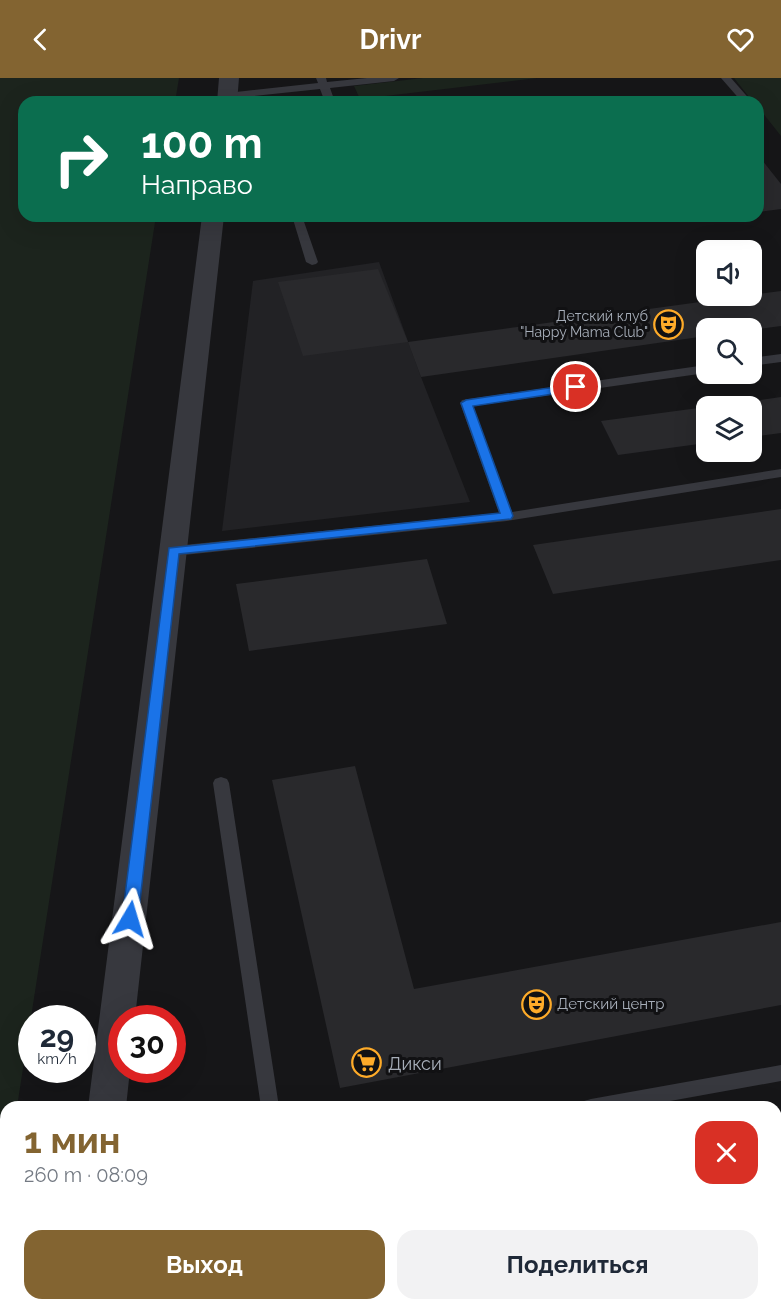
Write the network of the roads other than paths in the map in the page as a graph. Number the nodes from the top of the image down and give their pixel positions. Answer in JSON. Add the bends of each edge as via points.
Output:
{"nodes":[{"id":1,"x":394,"y":78,"type":"edge"},
{"id":2,"x":726,"y":78,"type":"edge"},
{"id":3,"x":323,"y":82,"type":"edge"},
{"id":4,"x":228,"y":92,"type":"edge"},
{"id":5,"x":742,"y":96,"type":"edge"},
{"id":6,"x":212,"y":222,"type":"edge"},
{"id":7,"x":299,"y":222,"type":"edge"},
{"id":8,"x":312,"y":262,"type":"dead end"},
{"id":9,"x":781,"y":358,"type":"edge"},
{"id":10,"x":762,"y":361,"type":"edge"},
{"id":11,"x":696,"y":370,"type":"edge"},
{"id":12,"x":781,"y":473,"type":"edge"},
{"id":13,"x":507,"y":516,"type":"junction"},
{"id":14,"x":174,"y":551,"type":"junction"},
{"id":15,"x":221,"y":783,"type":"dead end"},
{"id":16,"x":781,"y":1072,"type":"edge"},
{"id":17,"x":108,"y":1101,"type":"edge"},
{"id":18,"x":269,"y":1101,"type":"edge"},
{"id":19,"x":624,"y":1101,"type":"edge"}],
"edges":[{"from":1,"to":3,"type":"lane"},
{"from":2,"to":5,"type":"lane"},
{"from":3,"to":4,"type":"lane"},
{"from":6,"to":14,"type":"street"},
{"from":7,"to":8,"type":"lane"},
{"from":9,"to":10,"type":"lane"},
{"from":11,"to":13,"type":"lane","via":[[466,403]]},
{"from":12,"to":13,"type":"lane"},
{"from":13,"to":14,"type":"lane"},
{"from":14,"to":17,"type":"street"},
{"from":15,"to":18,"type":"lane"},
{"from":16,"to":19,"type":"lane"}]}
